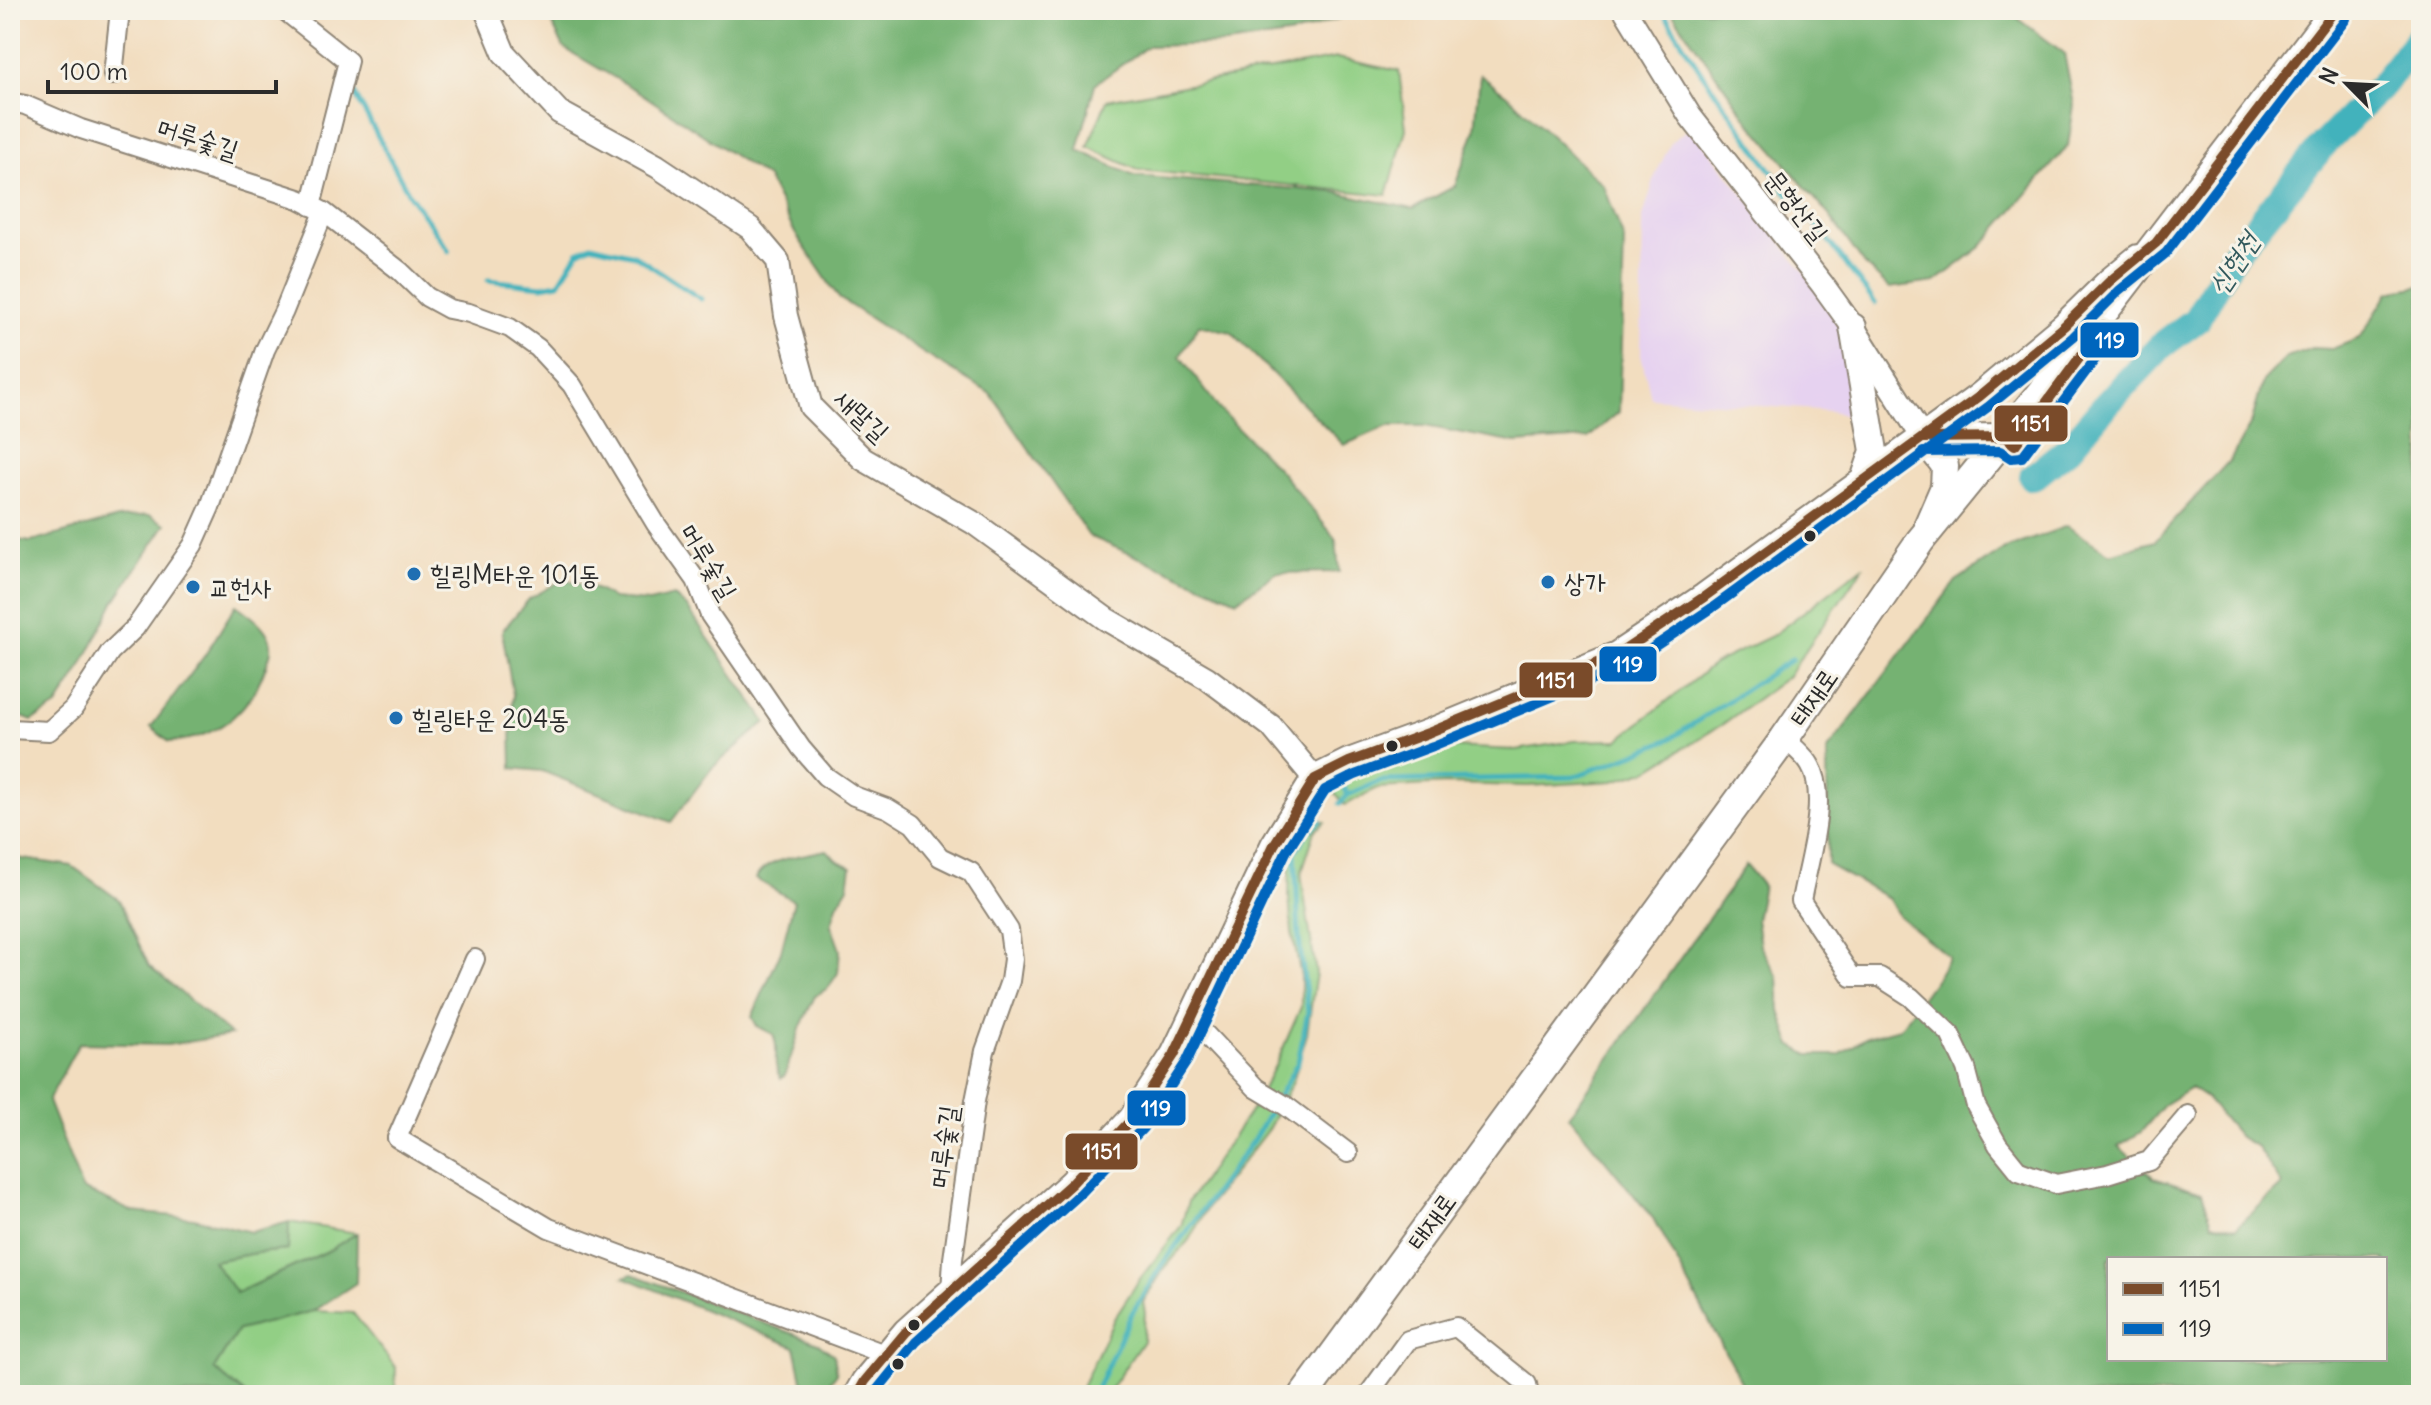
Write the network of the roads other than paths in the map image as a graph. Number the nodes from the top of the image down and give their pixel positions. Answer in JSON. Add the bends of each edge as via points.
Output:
{"nodes":[{"id":1,"x":120,"y":10,"type":"edge"},
{"id":2,"x":284,"y":10,"type":"edge"},
{"id":3,"x":486,"y":10,"type":"edge"},
{"id":4,"x":1625,"y":10,"type":"edge"},
{"id":5,"x":2335,"y":10,"type":"edge"},
{"id":6,"x":2343,"y":10,"type":"edge"},
{"id":7,"x":113,"y":75,"type":"dead end"},
{"id":8,"x":10,"y":102,"type":"edge"},
{"id":9,"x":317,"y":209,"type":"junction"},
{"id":10,"x":2156,"y":243,"type":"junction"},
{"id":11,"x":1853,"y":327,"type":"junction"},
{"id":12,"x":1923,"y":438,"type":"junction"},
{"id":13,"x":2010,"y":441,"type":"junction"},
{"id":14,"x":1864,"y":480,"type":"junction"},
{"id":15,"x":1920,"y":541,"type":"junction"},
{"id":16,"x":10,"y":729,"type":"edge"},
{"id":17,"x":1793,"y":746,"type":"junction"},
{"id":18,"x":1315,"y":779,"type":"junction"},
{"id":19,"x":475,"y":959,"type":"dead end"},
{"id":20,"x":1191,"y":1019,"type":"junction"},
{"id":21,"x":2188,"y":1115,"type":"dead end"},
{"id":22,"x":1348,"y":1153,"type":"dead end"},
{"id":23,"x":951,"y":1292,"type":"junction"},
{"id":24,"x":887,"y":1355,"type":"junction"},
{"id":25,"x":857,"y":1395,"type":"edge"},
{"id":26,"x":1304,"y":1395,"type":"edge"},
{"id":27,"x":1315,"y":1395,"type":"edge"},
{"id":28,"x":1368,"y":1395,"type":"edge"},
{"id":29,"x":1529,"y":1395,"type":"edge"}],
"edges":[{"from":1,"to":7,"type":"street"},
{"from":2,"to":9,"type":"street","via":[[348,61]]},
{"from":3,"to":18,"type":"street","name":"새말길","via":[[504,53],[559,112],[657,166],[750,228],[778,261],[786,316],[811,407],[863,459],[974,523],[1106,619],[1207,678],[1271,726]]},
{"from":4,"to":11,"type":"street","name":"문형산길","via":[[1690,116]]},
{"from":5,"to":10,"type":"main road","name":"태재로"},
{"from":6,"to":13,"type":"main road","name":"태재로"},
{"from":8,"to":9,"type":"street","name":"머루숯길","via":[[246,180]]},
{"from":9,"to":16,"type":"street","via":[[284,311],[193,545],[63,720],[49,731]]},
{"from":9,"to":23,"type":"street","name":"머루숯길","via":[[427,297],[510,328],[538,348],[572,385],[696,580],[710,615],[801,748],[825,776],[913,824],[940,857],[971,872],[1009,930],[1010,981],[985,1051],[975,1101]]},
{"from":10,"to":12,"type":"main road","via":[[2064,326]]},
{"from":10,"to":13,"type":"main road","name":"태재로"},
{"from":11,"to":12,"type":"street","name":"문형산길"},
{"from":11,"to":14,"type":"main road","via":[[1874,451]]},
{"from":12,"to":13,"type":"main road"},
{"from":12,"to":14,"type":"main road"},
{"from":12,"to":15,"type":"main road","via":[[1945,466],[1944,487]]},
{"from":13,"to":15,"type":"main road","name":"태재로"},
{"from":13,"to":17,"type":"main road","name":"태재로"},
{"from":14,"to":18,"type":"main road","via":[[1617,655]]},
{"from":15,"to":26,"type":"main road","name":"태재로","via":[[1784,739]]},
{"from":17,"to":21,"type":"street","via":[[1811,766],[1817,787],[1818,821],[1801,901],[1852,977],[1880,977],[1911,997],[1950,1034],[1976,1106],[2019,1171],[2056,1184],[2149,1161]]},
{"from":17,"to":27,"type":"main road","name":"태재로"},
{"from":18,"to":20,"type":"main road","via":[[1274,845]]},
{"from":19,"to":24,"type":"street","via":[[397,1138],[549,1228]]},
{"from":20,"to":22,"type":"street","via":[[1256,1088]]},
{"from":20,"to":23,"type":"main road","via":[[1132,1119],[1072,1183]]},
{"from":23,"to":24,"type":"main road"},
{"from":24,"to":25,"type":"main road"},
{"from":28,"to":29,"type":"street","via":[[1408,1340],[1456,1327],[1527,1384]]}]}
